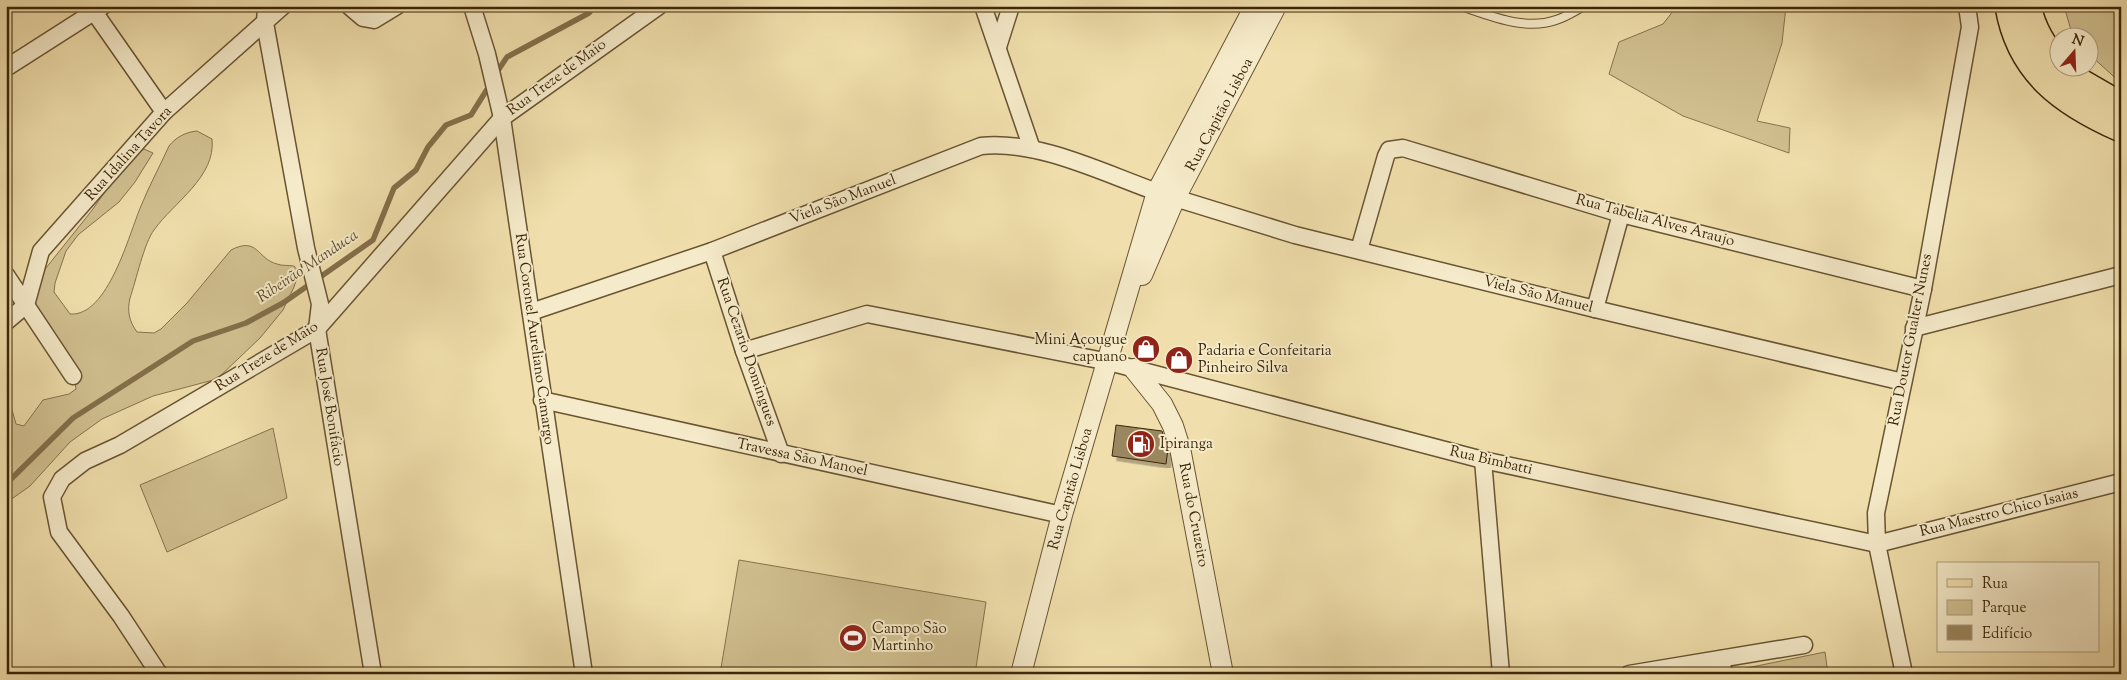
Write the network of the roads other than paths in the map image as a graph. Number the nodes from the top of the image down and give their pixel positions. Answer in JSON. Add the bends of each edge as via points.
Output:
{"nodes":[{"id":1,"x":283,"y":6,"type":"edge"},
{"id":2,"x":349,"y":6,"type":"edge"},
{"id":3,"x":397,"y":6,"type":"edge"},
{"id":4,"x":472,"y":6,"type":"edge"},
{"id":5,"x":658,"y":6,"type":"edge"},
{"id":6,"x":983,"y":6,"type":"edge"},
{"id":7,"x":1011,"y":6,"type":"edge"},
{"id":8,"x":1255,"y":6,"type":"edge"},
{"id":9,"x":1276,"y":6,"type":"edge"},
{"id":10,"x":1461,"y":6,"type":"edge"},
{"id":11,"x":1584,"y":6,"type":"edge"},
{"id":12,"x":1968,"y":6,"type":"edge"},
{"id":13,"x":2008,"y":6,"type":"edge"},
{"id":14,"x":2028,"y":6,"type":"edge"},
{"id":15,"x":96,"y":8,"type":"edge"},
{"id":16,"x":266,"y":14,"type":"edge"},
{"id":17,"x":998,"y":48,"type":"junction"},
{"id":18,"x":2050,"y":54,"type":"edge"},
{"id":19,"x":6,"y":68,"type":"edge"},
{"id":20,"x":2074,"y":78,"type":"edge"},
{"id":21,"x":2121,"y":105,"type":"edge"},
{"id":22,"x":164,"y":112,"type":"junction"},
{"id":23,"x":502,"y":118,"type":"junction"},
{"id":24,"x":2121,"y":129,"type":"edge"},
{"id":25,"x":1032,"y":149,"type":"junction"},
{"id":26,"x":1166,"y":195,"type":"junction"},
{"id":27,"x":1621,"y":214,"type":"junction"},
{"id":28,"x":1359,"y":250,"type":"junction"},
{"id":29,"x":712,"y":251,"type":"junction"},
{"id":30,"x":6,"y":275,"type":"edge"},
{"id":31,"x":2121,"y":275,"type":"edge"},
{"id":32,"x":1923,"y":289,"type":"junction"},
{"id":33,"x":26,"y":305,"type":"junction"},
{"id":34,"x":1595,"y":309,"type":"junction"},
{"id":35,"x":531,"y":312,"type":"junction"},
{"id":36,"x":6,"y":322,"type":"edge"},
{"id":37,"x":1914,"y":328,"type":"junction"},
{"id":38,"x":316,"y":329,"type":"junction"},
{"id":39,"x":744,"y":351,"type":"junction"},
{"id":40,"x":1109,"y":362,"type":"junction"},
{"id":41,"x":1134,"y":368,"type":"junction"},
{"id":42,"x":73,"y":376,"type":"dead end"},
{"id":43,"x":1903,"y":382,"type":"junction"},
{"id":44,"x":542,"y":400,"type":"junction"},
{"id":45,"x":781,"y":454,"type":"junction"},
{"id":46,"x":1483,"y":460,"type":"junction"},
{"id":47,"x":2121,"y":482,"type":"edge"},
{"id":48,"x":1062,"y":515,"type":"junction"},
{"id":49,"x":1876,"y":544,"type":"junction"},
{"id":50,"x":1804,"y":646,"type":"dead end"},
{"id":51,"x":1722,"y":666,"type":"edge"},
{"id":52,"x":159,"y":674,"type":"edge"},
{"id":53,"x":373,"y":674,"type":"edge"},
{"id":54,"x":584,"y":674,"type":"edge"},
{"id":55,"x":1021,"y":674,"type":"edge"},
{"id":56,"x":1223,"y":674,"type":"edge"},
{"id":57,"x":1501,"y":674,"type":"edge"},
{"id":58,"x":1629,"y":674,"type":"edge"},
{"id":59,"x":1904,"y":674,"type":"edge"}],
"edges":[{"from":1,"to":16,"type":"street","name":"Rua Idalina Tavora"},
{"from":2,"to":3,"type":"street","via":[[363,18],[374,20]]},
{"from":4,"to":23,"type":"street","name":"Rua Coronel Aureliano Camargo"},
{"from":5,"to":23,"type":"street","name":"Rua Treze de Maio"},
{"from":6,"to":17,"type":"street"},
{"from":7,"to":17,"type":"street"},
{"from":8,"to":26,"type":"street","name":"Rua Capitão Lisboa"},
{"from":9,"to":26,"type":"street","name":"Rua Capitão Lisboa"},
{"from":10,"to":11,"type":"lane","via":[[1513,22],[1535,25],[1557,20]]},
{"from":12,"to":32,"type":"street","name":"Rua Doutor Gualter Nunes","via":[[1970,27]]},
{"from":13,"to":24,"type":"main road","via":[[2011,27],[2025,59],[2052,88],[2092,116]]},
{"from":14,"to":18,"type":"main road","via":[[2033,26]]},
{"from":15,"to":19,"type":"street"},
{"from":15,"to":22,"type":"street"},
{"from":16,"to":22,"type":"street","name":"Rua Idalina Tavora"},
{"from":16,"to":38,"type":"street","name":"Rua José Bonifácio","via":[[306,248],[320,304]]},
{"from":17,"to":25,"type":"street"},
{"from":20,"to":21,"type":"main road"},
{"from":22,"to":33,"type":"street","name":"Rua Idalina Tavora","via":[[42,251]]},
{"from":23,"to":35,"type":"street","name":"Rua Coronel Aureliano Camargo"},
{"from":23,"to":38,"type":"street","name":"Rua Treze de Maio"},
{"from":25,"to":26,"type":"street","name":"Viela São Manuel"},
{"from":25,"to":29,"type":"street","name":"Viela São Manuel","via":[[1002,144],[981,146]]},
{"from":26,"to":28,"type":"street","name":"Viela São Manuel"},
{"from":26,"to":40,"type":"street","name":"Rua Capitão Lisboa","via":[[1142,277],[1125,305]]},
{"from":27,"to":28,"type":"street","name":"Rua Tabelia Alves Araujo","via":[[1395,148],[1390,150]]},
{"from":27,"to":32,"type":"street","name":"Rua Tabelia Alves Araujo"},
{"from":27,"to":34,"type":"street"},
{"from":28,"to":34,"type":"street","name":"Viela São Manuel"},
{"from":29,"to":35,"type":"street","name":"Viela São Manuel"},
{"from":29,"to":39,"type":"street","name":"Rua Cezario Domingues"},
{"from":30,"to":33,"type":"street"},
{"from":31,"to":37,"type":"street"},
{"from":32,"to":37,"type":"street","name":"Rua Doutor Gualter Nunes"},
{"from":33,"to":36,"type":"street"},
{"from":33,"to":42,"type":"street"},
{"from":34,"to":43,"type":"street","name":"Viela São Manuel"},
{"from":35,"to":44,"type":"street","name":"Rua Coronel Aureliano Camargo"},
{"from":37,"to":43,"type":"street","name":"Rua Doutor Gualter Nunes"},
{"from":38,"to":52,"type":"street","name":"Rua Treze de Maio","via":[[120,446],[85,461],[62,479],[52,497],[59,532]]},
{"from":38,"to":53,"type":"street","name":"Rua José Bonifácio"},
{"from":39,"to":40,"type":"street","name":"Rua Bimbatti","via":[[866,314]]},
{"from":39,"to":45,"type":"street","name":"Rua Cezario Domingues"},
{"from":40,"to":41,"type":"street","name":"Rua Bimbatti"},
{"from":40,"to":48,"type":"street","name":"Rua Capitão Lisboa"},
{"from":41,"to":46,"type":"street","name":"Rua Bimbatti"},
{"from":41,"to":56,"type":"street","name":"Rua do Cruzeiro","via":[[1162,404],[1180,448]]},
{"from":43,"to":49,"type":"street","name":"Rua Doutor Gualter Nunes","via":[[1876,513]]},
{"from":44,"to":45,"type":"street","name":"Travessa São Manoel"},
{"from":44,"to":54,"type":"street","name":"Rua Coronel Aureliano Camargo"},
{"from":45,"to":48,"type":"street","name":"Travessa São Manoel"},
{"from":46,"to":49,"type":"street","name":"Rua Bimbatti"},
{"from":46,"to":57,"type":"street"},
{"from":47,"to":49,"type":"street","name":"Rua Maestro Chico Isaias"},
{"from":48,"to":55,"type":"street","name":"Rua Capitão Lisboa"},
{"from":49,"to":59,"type":"street","name":"Rua Doutor Gualter Nunes"},
{"from":50,"to":51,"type":"street"},
{"from":51,"to":58,"type":"street"}]}
